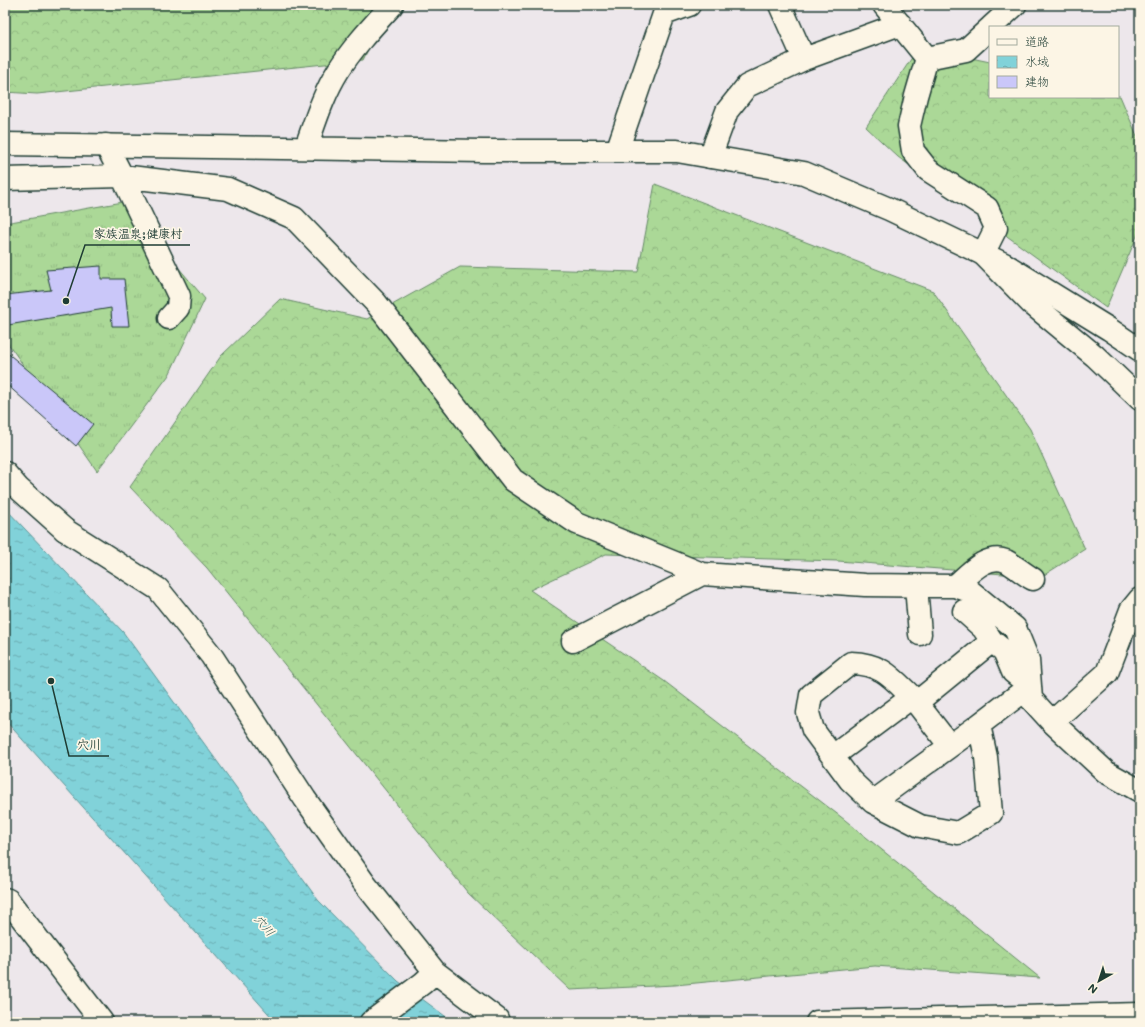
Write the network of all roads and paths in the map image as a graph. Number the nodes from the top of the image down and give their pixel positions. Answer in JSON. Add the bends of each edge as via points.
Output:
{"nodes":[{"id":1,"x":392,"y":5,"type":"edge"},
{"id":2,"x":689,"y":5,"type":"edge"},
{"id":3,"x":780,"y":5,"type":"edge"},
{"id":4,"x":1015,"y":5,"type":"edge"},
{"id":5,"x":665,"y":9,"type":"edge"},
{"id":6,"x":897,"y":13,"type":"edge"},
{"id":7,"x":991,"y":26,"type":"edge"},
{"id":8,"x":989,"y":28,"type":"edge"},
{"id":9,"x":927,"y":58,"type":"junction"},
{"id":10,"x":804,"y":59,"type":"junction"},
{"id":11,"x":5,"y":144,"type":"edge"},
{"id":12,"x":106,"y":145,"type":"junction"},
{"id":13,"x":306,"y":148,"type":"junction"},
{"id":14,"x":617,"y":151,"type":"junction"},
{"id":15,"x":710,"y":156,"type":"junction"},
{"id":16,"x":122,"y":176,"type":"junction"},
{"id":17,"x":5,"y":179,"type":"edge"},
{"id":18,"x":983,"y":254,"type":"junction"},
{"id":19,"x":169,"y":318,"type":"dead end"},
{"id":20,"x":1140,"y":350,"type":"edge"},
{"id":21,"x":1140,"y":399,"type":"edge"},
{"id":22,"x":5,"y":473,"type":"edge"},
{"id":23,"x":702,"y":574,"type":"junction"},
{"id":24,"x":1033,"y":579,"type":"dead end"},
{"id":25,"x":916,"y":586,"type":"junction"},
{"id":26,"x":955,"y":586,"type":"junction"},
{"id":27,"x":1140,"y":599,"type":"edge"},
{"id":28,"x":964,"y":611,"type":"dead end"},
{"id":29,"x":920,"y":634,"type":"dead end"},
{"id":30,"x":574,"y":641,"type":"dead end"},
{"id":31,"x":992,"y":641,"type":"junction"},
{"id":32,"x":1030,"y":686,"type":"junction"},
{"id":33,"x":914,"y":700,"type":"junction"},
{"id":34,"x":1052,"y":722,"type":"junction"},
{"id":35,"x":979,"y":725,"type":"junction"},
{"id":36,"x":950,"y":746,"type":"junction"},
{"id":37,"x":832,"y":756,"type":"junction"},
{"id":38,"x":1140,"y":791,"type":"edge"},
{"id":39,"x":874,"y":802,"type":"junction"},
{"id":40,"x":5,"y":899,"type":"edge"},
{"id":41,"x":429,"y":977,"type":"junction"},
{"id":42,"x":1140,"y":1014,"type":"edge"},
{"id":43,"x":102,"y":1022,"type":"edge"},
{"id":44,"x":371,"y":1022,"type":"edge"},
{"id":45,"x":498,"y":1022,"type":"edge"},
{"id":46,"x":817,"y":1022,"type":"edge"}],
"edges":[{"from":1,"to":13,"type":"street","via":[[364,36],[338,72],[324,98]]},
{"from":2,"to":5,"type":"street"},
{"from":3,"to":10,"type":"street"},
{"from":4,"to":7,"type":"street"},
{"from":5,"to":14,"type":"street"},
{"from":6,"to":9,"type":"street"},
{"from":6,"to":10,"type":"street"},
{"from":8,"to":9,"type":"street","via":[[966,50]]},
{"from":9,"to":18,"type":"street","via":[[909,126],[913,151],[928,170],[987,208],[996,228]]},
{"from":10,"to":15,"type":"street","via":[[747,86],[727,111]]},
{"from":11,"to":12,"type":"street"},
{"from":12,"to":13,"type":"street"},
{"from":12,"to":16,"type":"street"},
{"from":13,"to":14,"type":"street"},
{"from":14,"to":15,"type":"street","via":[[677,151]]},
{"from":15,"to":18,"type":"street","via":[[804,173],[889,209]]},
{"from":16,"to":17,"type":"street"},
{"from":16,"to":19,"type":"street","via":[[179,296],[178,308]]},
{"from":16,"to":23,"type":"street","via":[[228,189],[294,218],[376,303],[513,480],[577,523]]},
{"from":18,"to":20,"type":"street","via":[[1004,264]]},
{"from":18,"to":21,"type":"street","via":[[1031,303],[1095,356]]},
{"from":22,"to":41,"type":"street","via":[[65,530],[158,589],[210,655],[305,799]]},
{"from":23,"to":25,"type":"street"},
{"from":23,"to":30,"type":"street"},
{"from":24,"to":26,"type":"street","via":[[1005,561],[990,560],[976,567]]},
{"from":25,"to":26,"type":"street"},
{"from":25,"to":29,"type":"street"},
{"from":26,"to":32,"type":"street","via":[[970,591],[1015,628],[1028,660]]},
{"from":27,"to":34,"type":"street","via":[[1131,610],[1107,673]]},
{"from":28,"to":31,"type":"street","via":[[983,628]]},
{"from":31,"to":32,"type":"street","via":[[1004,651],[1013,672]]},
{"from":31,"to":33,"type":"street"},
{"from":32,"to":34,"type":"street","via":[[1031,700]]},
{"from":32,"to":35,"type":"street"},
{"from":33,"to":36,"type":"street"},
{"from":33,"to":37,"type":"street"},
{"from":33,"to":37,"type":"street","via":[[886,672],[864,664],[851,663],[811,695],[808,713],[813,730]]},
{"from":34,"to":38,"type":"street","via":[[1106,772]]},
{"from":35,"to":36,"type":"street"},
{"from":35,"to":39,"type":"street","via":[[986,757],[991,813],[958,833],[920,826]]},
{"from":36,"to":39,"type":"street"},
{"from":37,"to":39,"type":"street","via":[[850,780]]},
{"from":40,"to":43,"type":"street"},
{"from":41,"to":44,"type":"street"},
{"from":41,"to":45,"type":"street"},
{"from":42,"to":46,"type":"street"}]}
